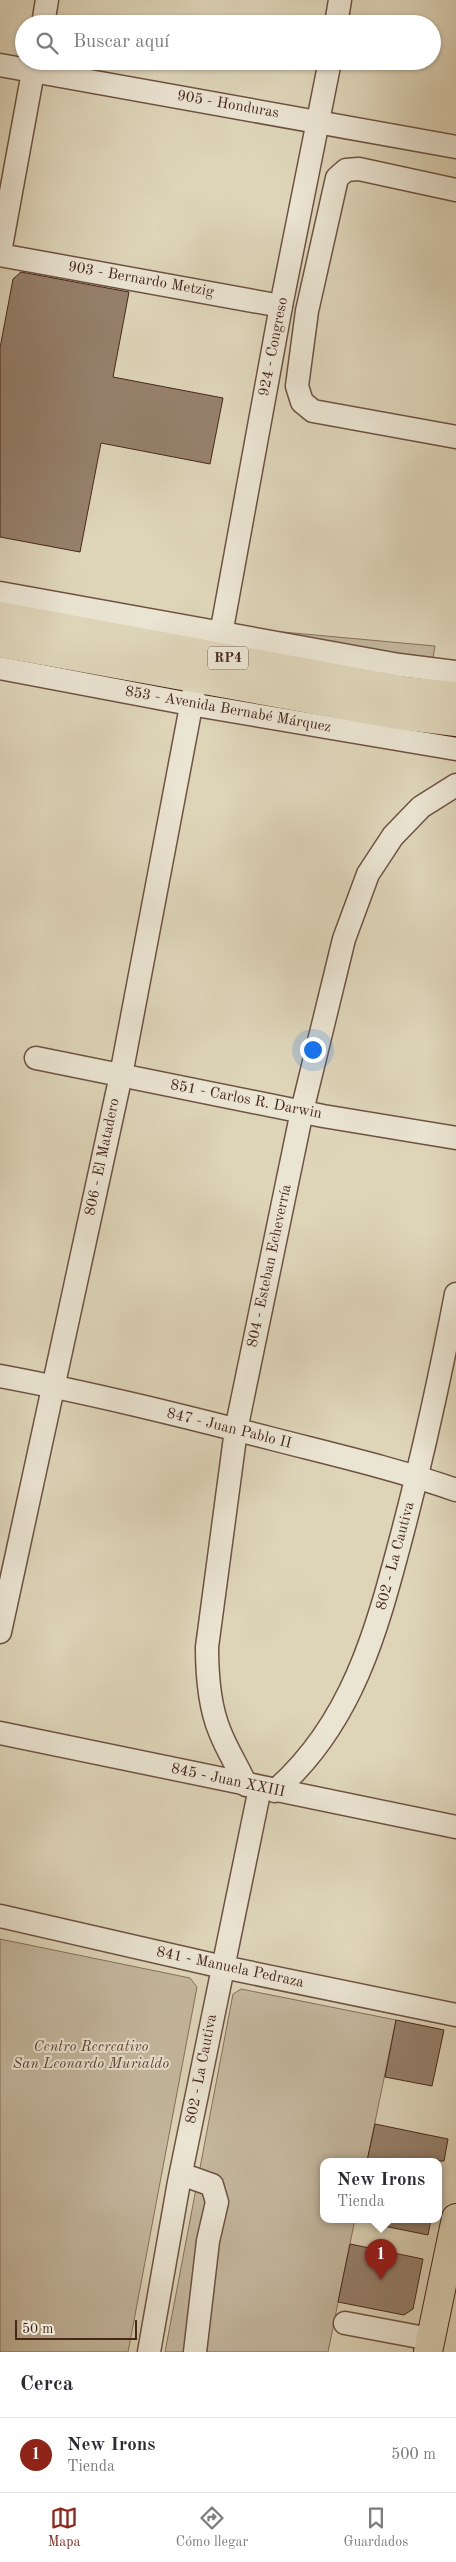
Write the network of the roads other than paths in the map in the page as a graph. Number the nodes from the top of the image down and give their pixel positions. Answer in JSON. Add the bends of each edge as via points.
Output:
{"nodes":[{"id":1,"x":47,"y":0,"type":"edge"},
{"id":2,"x":340,"y":0,"type":"edge"},
{"id":3,"x":44,"y":15,"type":"edge"},
{"id":4,"x":338,"y":15,"type":"edge"},
{"id":5,"x":0,"y":65,"type":"edge"},
{"id":6,"x":15,"y":65,"type":"edge"},
{"id":7,"x":33,"y":70,"type":"edge"},
{"id":8,"x":55,"y":70,"type":"edge"},
{"id":9,"x":328,"y":70,"type":"edge"},
{"id":10,"x":320,"y":121,"type":"junction"},
{"id":11,"x":456,"y":147,"type":"edge"},
{"id":12,"x":456,"y":190,"type":"edge"},
{"id":13,"x":0,"y":254,"type":"edge"},
{"id":14,"x":281,"y":306,"type":"junction"},
{"id":15,"x":456,"y":437,"type":"edge"},
{"id":16,"x":0,"y":594,"type":"edge"},
{"id":17,"x":0,"y":616,"type":"edge"},
{"id":18,"x":220,"y":634,"type":"junction"},
{"id":19,"x":0,"y":643,"type":"edge"},
{"id":20,"x":0,"y":668,"type":"edge"},
{"id":21,"x":456,"y":672,"type":"edge"},
{"id":22,"x":193,"y":692,"type":"junction"},
{"id":23,"x":456,"y":696,"type":"edge"},
{"id":24,"x":456,"y":722,"type":"edge"},
{"id":25,"x":456,"y":749,"type":"edge"},
{"id":26,"x":456,"y":785,"type":"edge"},
{"id":27,"x":36,"y":1058,"type":"dead end"},
{"id":28,"x":121,"y":1075,"type":"junction"},
{"id":29,"x":302,"y":1111,"type":"junction"},
{"id":30,"x":456,"y":1138,"type":"edge"},
{"id":31,"x":456,"y":1294,"type":"edge"},
{"id":32,"x":0,"y":1376,"type":"edge"},
{"id":33,"x":53,"y":1386,"type":"junction"},
{"id":34,"x":236,"y":1430,"type":"junction"},
{"id":35,"x":417,"y":1476,"type":"junction"},
{"id":36,"x":456,"y":1490,"type":"edge"},
{"id":37,"x":0,"y":1632,"type":"edge"},
{"id":38,"x":0,"y":1733,"type":"edge"},
{"id":39,"x":261,"y":1788,"type":"junction"},
{"id":40,"x":456,"y":1827,"type":"edge"},
{"id":41,"x":2,"y":1918,"type":"edge"},
{"id":42,"x":222,"y":1967,"type":"junction"},
{"id":43,"x":456,"y":2015,"type":"edge"},
{"id":44,"x":181,"y":2174,"type":"junction"},
{"id":45,"x":456,"y":2218,"type":"edge"},
{"id":46,"x":346,"y":2323,"type":"dead end"},
{"id":47,"x":429,"y":2346,"type":"edge"},
{"id":48,"x":149,"y":2352,"type":"edge"},
{"id":49,"x":195,"y":2352,"type":"edge"}],
"edges":[{"from":1,"to":3,"type":"street"},
{"from":2,"to":4,"type":"street"},
{"from":5,"to":6,"type":"street","name":"905 - Honduras"},
{"from":7,"to":13,"type":"street"},
{"from":8,"to":10,"type":"street","name":"905 - Honduras"},
{"from":9,"to":10,"type":"street","name":"924 - Congreso"},
{"from":10,"to":11,"type":"street","name":"905 - Honduras"},
{"from":10,"to":14,"type":"street","name":"924 - Congreso"},
{"from":12,"to":15,"type":"street","via":[[359,169],[346,170],[338,178],[307,311],[297,386],[302,402],[313,411]]},
{"from":13,"to":14,"type":"street","name":"903 - Bernardo Metzig"},
{"from":14,"to":18,"type":"street","name":"924 - Congreso"},
{"from":16,"to":18,"type":"street"},
{"from":17,"to":23,"type":"main road","number":"RP4","via":[[404,691]]},
{"from":18,"to":21,"type":"street"},
{"from":19,"to":22,"type":"main road","name":"853 - Avenida Bernabé Márquez","number":"RP4"},
{"from":20,"to":22,"type":"street","name":"853 - Avenida Bernabé Márquez"},
{"from":22,"to":24,"type":"main road","name":"853 - Avenida Bernabé Márquez","number":"RP4"},
{"from":22,"to":25,"type":"street","name":"853 - Avenida Bernabé Márquez"},
{"from":22,"to":28,"type":"street","name":"806 - El Matadero"},
{"from":26,"to":29,"type":"street","name":"804 - Esteban Echeverría","via":[[408,819],[368,874],[344,939]]},
{"from":27,"to":28,"type":"street","name":"851 - Carlos R. Darwin"},
{"from":28,"to":29,"type":"street","name":"851 - Carlos R. Darwin"},
{"from":28,"to":33,"type":"street","name":"806 - El Matadero"},
{"from":29,"to":30,"type":"street","name":"851 - Carlos R. Darwin"},
{"from":29,"to":34,"type":"street","name":"804 - Esteban Echeverría"},
{"from":31,"to":35,"type":"street","name":"802 - La Cautiva"},
{"from":32,"to":33,"type":"street","name":"847 - Juan Pablo II"},
{"from":33,"to":34,"type":"street","name":"847 - Juan Pablo II"},
{"from":33,"to":37,"type":"street","name":"806 - El Matadero"},
{"from":34,"to":35,"type":"street","name":"847 - Juan Pablo II"},
{"from":34,"to":39,"type":"street","name":"804 - Esteban Echeverría","via":[[207,1647],[207,1671],[219,1730]]},
{"from":35,"to":36,"type":"street","name":"847 - Juan Pablo II"},
{"from":35,"to":39,"type":"street","name":"802 - La Cautiva","via":[[387,1593],[353,1688],[323,1740],[290,1777]]},
{"from":38,"to":39,"type":"street","name":"845 - Juan XXIII"},
{"from":39,"to":40,"type":"street","name":"845 - Juan XXIII"},
{"from":39,"to":42,"type":"street","name":"802 - La Cautiva"},
{"from":41,"to":42,"type":"street","name":"841 - Manuela Pedraza"},
{"from":42,"to":43,"type":"street","name":"841 - Manuela Pedraza"},
{"from":42,"to":44,"type":"street","name":"802 - La Cautiva"},
{"from":44,"to":48,"type":"street","name":"802 - La Cautiva"},
{"from":44,"to":49,"type":"street","via":[[212,2186],[217,2202],[208,2241]]},
{"from":45,"to":47,"type":"main road"},
{"from":46,"to":47,"type":"street"}]}
